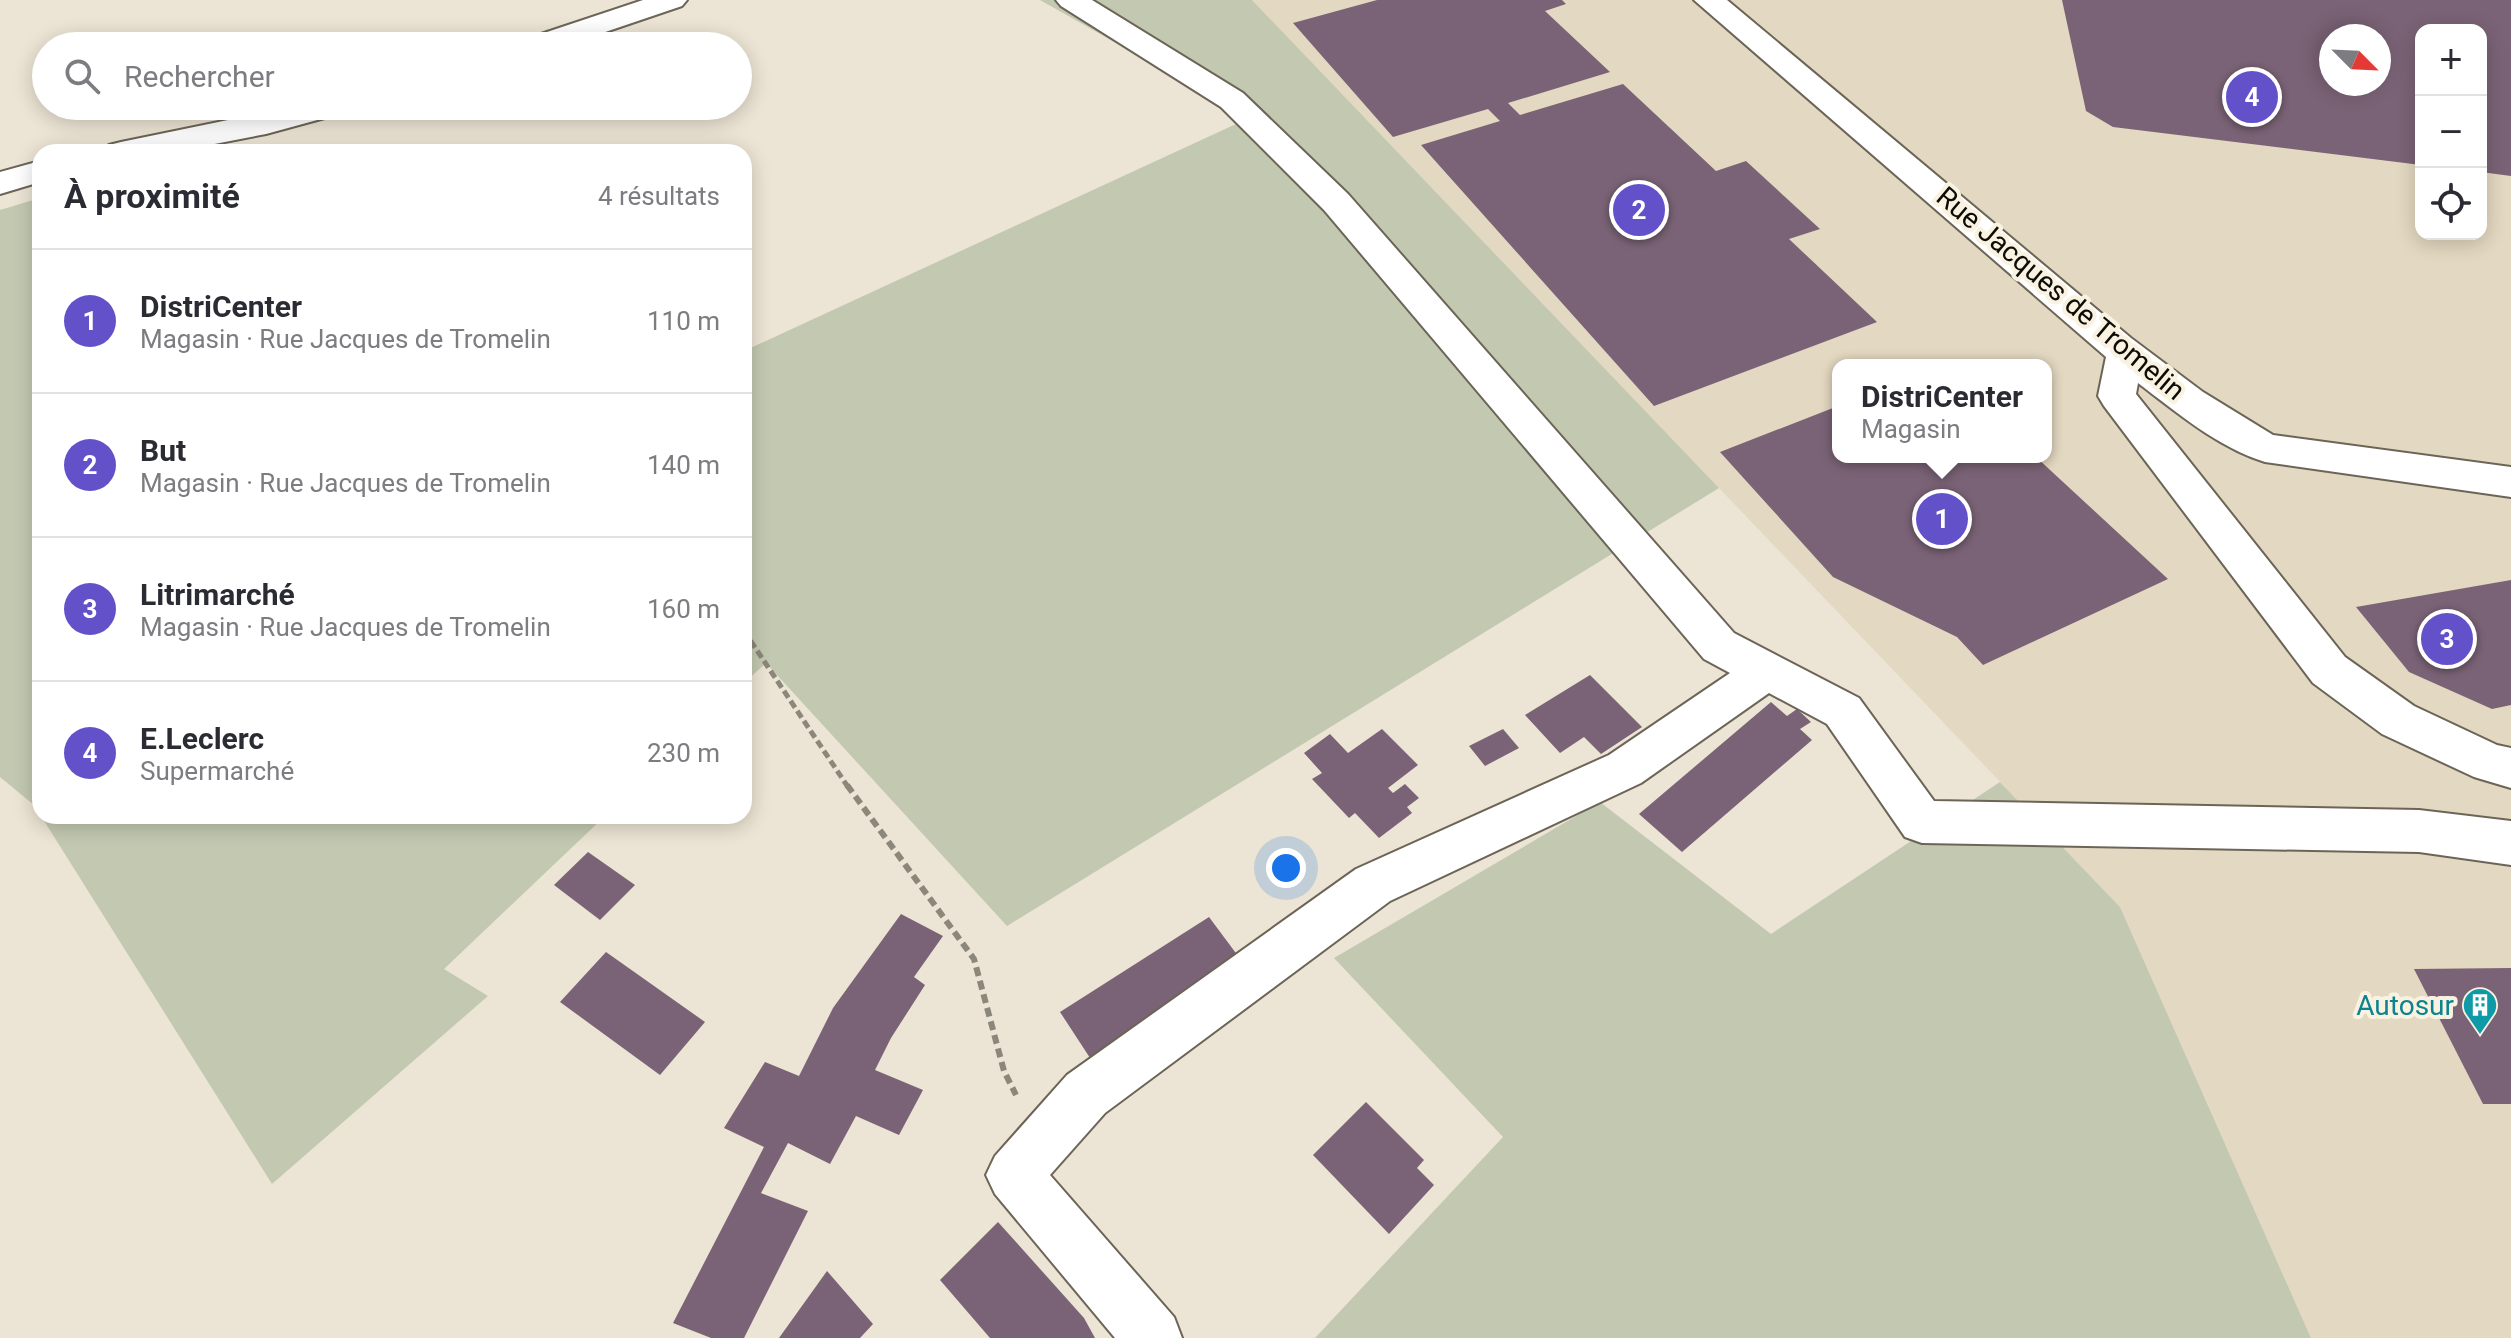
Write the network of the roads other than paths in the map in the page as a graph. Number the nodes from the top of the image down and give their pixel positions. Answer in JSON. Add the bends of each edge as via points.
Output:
{"nodes":[{"id":1,"x":672,"y":0,"type":"edge"},
{"id":2,"x":1071,"y":0,"type":"edge"},
{"id":3,"x":1709,"y":0,"type":"edge"},
{"id":4,"x":576,"y":32,"type":"edge"},
{"id":5,"x":281,"y":120,"type":"edge"},
{"id":6,"x":162,"y":144,"type":"edge"},
{"id":7,"x":32,"y":173,"type":"edge"},
{"id":8,"x":0,"y":183,"type":"edge"},
{"id":9,"x":2125,"y":353,"type":"junction"},
{"id":10,"x":2511,"y":482,"type":"edge"},
{"id":11,"x":1767,"y":671,"type":"junction"},
{"id":12,"x":2511,"y":768,"type":"edge"},
{"id":13,"x":2511,"y":843,"type":"edge"},
{"id":14,"x":1153,"y":1338,"type":"edge"}],
"edges":[{"from":1,"to":4,"type":"street"},
{"from":2,"to":11,"type":"street","via":[[1232,100],[1336,202],[1719,646]]},
{"from":3,"to":9,"type":"street","name":"Rue Jacques de Tromelin"},
{"from":5,"to":6,"type":"street"},
{"from":7,"to":8,"type":"street"},
{"from":9,"to":10,"type":"street","name":"Rue Jacques de Tromelin","via":[[2230,430],[2265,448]]},
{"from":9,"to":12,"type":"street","via":[[2117,396],[2329,670],[2398,720]]},
{"from":11,"to":13,"type":"street","via":[[1843,711],[1922,822],[2419,831]]},
{"from":11,"to":14,"type":"street","via":[[1625,769],[1373,885],[1086,1094],[1014,1175]]}]}
